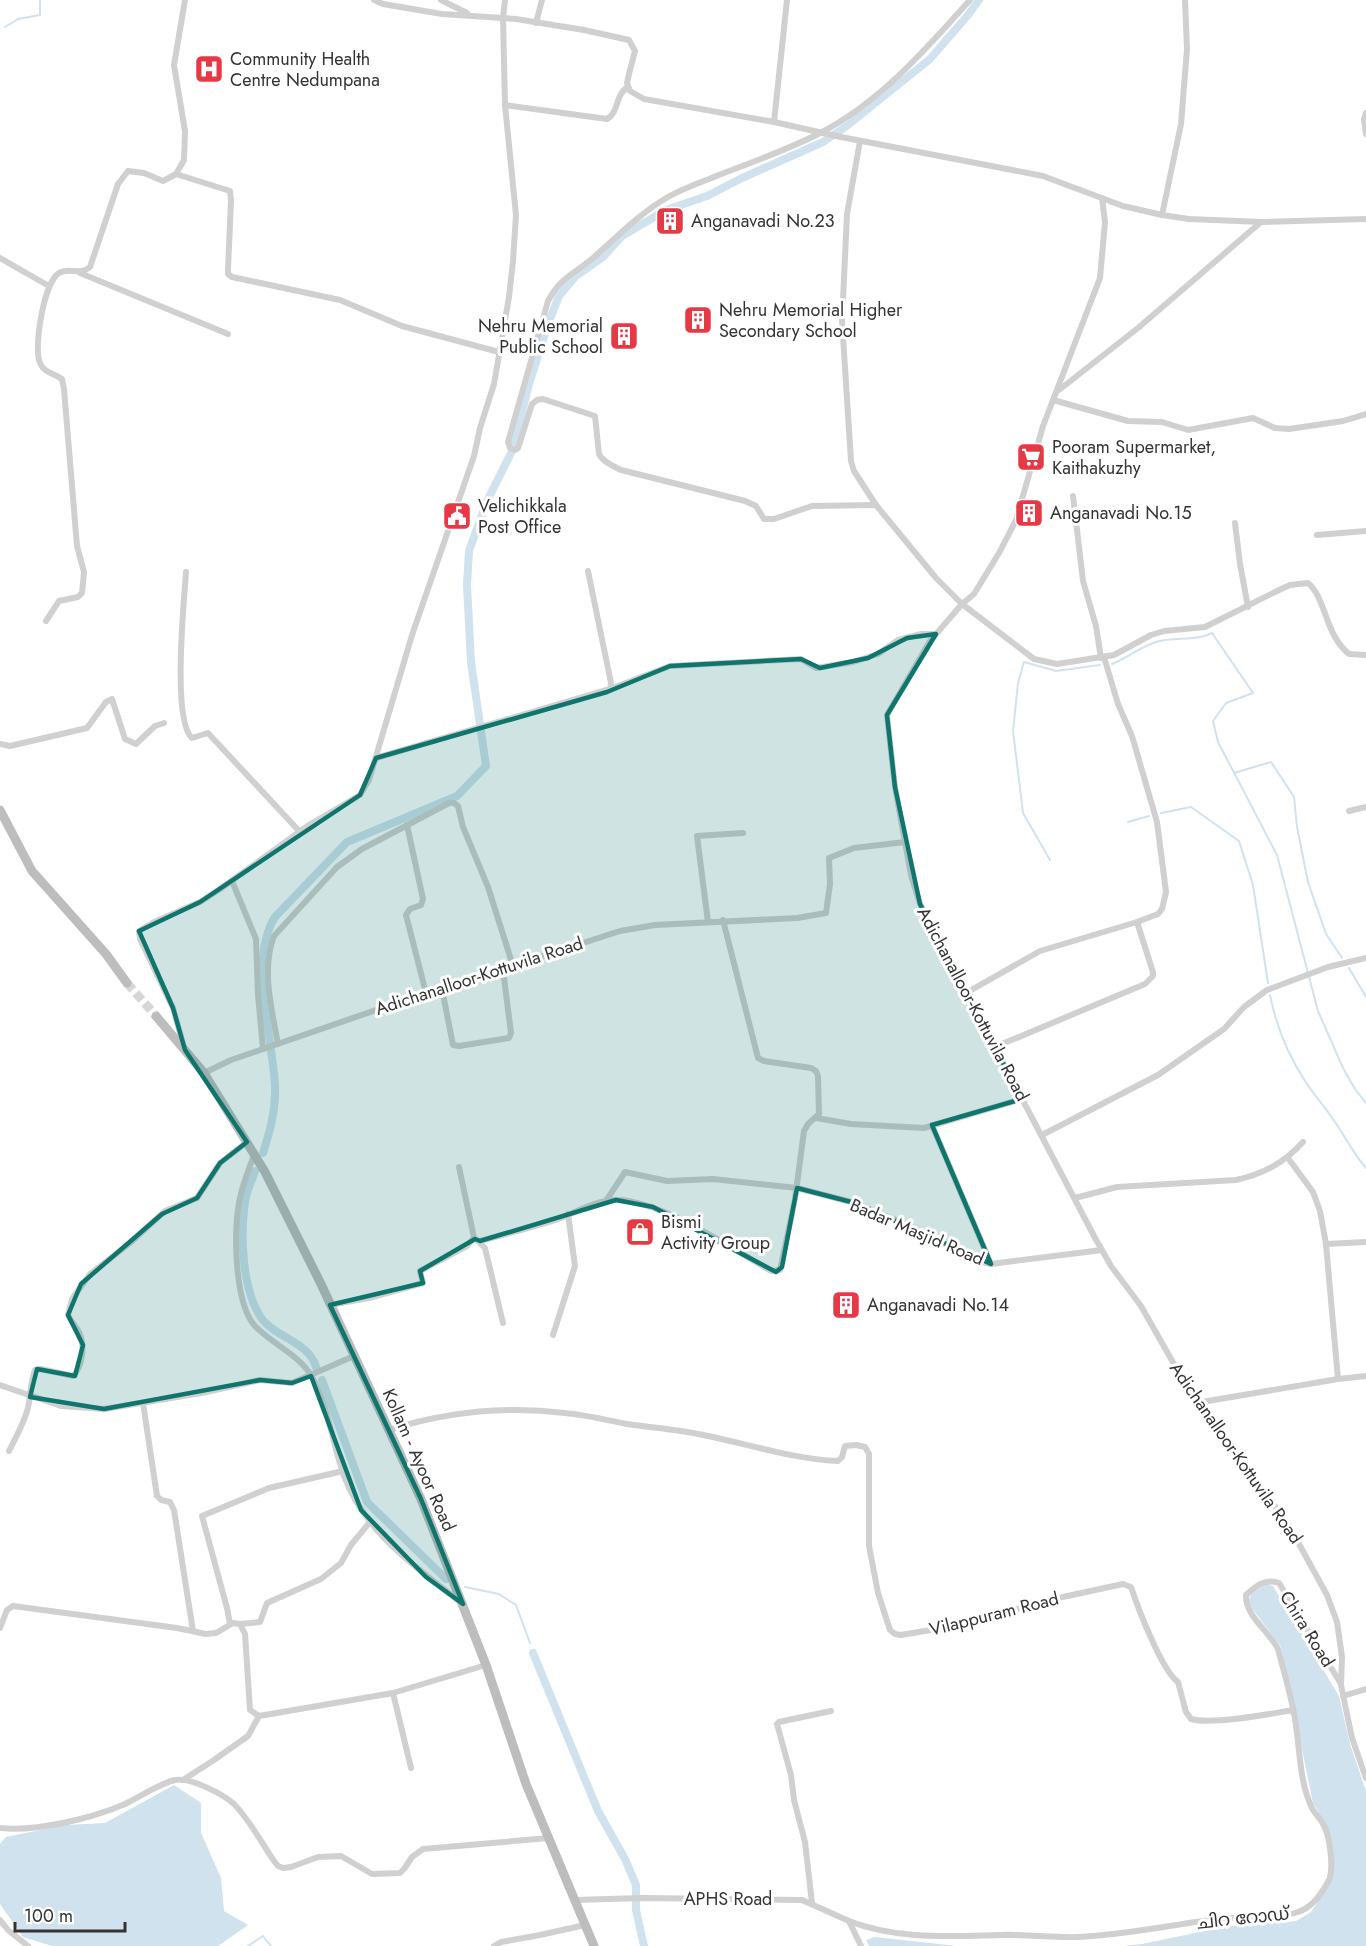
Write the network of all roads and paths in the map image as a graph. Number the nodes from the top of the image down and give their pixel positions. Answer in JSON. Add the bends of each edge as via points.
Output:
{"nodes":[{"id":1,"x":185,"y":0,"type":"edge"},
{"id":2,"x":374,"y":0,"type":"edge"},
{"id":3,"x":441,"y":0,"type":"edge"},
{"id":4,"x":505,"y":0,"type":"edge"},
{"id":5,"x":542,"y":0,"type":"edge"},
{"id":6,"x":787,"y":0,"type":"edge"},
{"id":7,"x":970,"y":0,"type":"edge"},
{"id":8,"x":1185,"y":0,"type":"edge"},
{"id":9,"x":472,"y":16,"type":"junction"},
{"id":10,"x":503,"y":18,"type":"junction"},
{"id":11,"x":536,"y":23,"type":"junction"},
{"id":12,"x":628,"y":87,"type":"junction"},
{"id":13,"x":506,"y":105,"type":"junction"},
{"id":14,"x":1366,"y":113,"type":"edge"},
{"id":15,"x":774,"y":122,"type":"junction"},
{"id":16,"x":825,"y":133,"type":"junction"},
{"id":17,"x":1366,"y":134,"type":"edge"},
{"id":18,"x":860,"y":141,"type":"junction"},
{"id":19,"x":176,"y":174,"type":"junction"},
{"id":20,"x":1102,"y":198,"type":"junction"},
{"id":21,"x":1162,"y":215,"type":"junction"},
{"id":22,"x":1366,"y":219,"type":"edge"},
{"id":23,"x":1262,"y":222,"type":"junction"},
{"id":24,"x":0,"y":258,"type":"edge"},
{"id":25,"x":80,"y":272,"type":"junction"},
{"id":26,"x":49,"y":286,"type":"junction"},
{"id":27,"x":228,"y":334,"type":"dead end"},
{"id":28,"x":499,"y":352,"type":"junction"},
{"id":29,"x":1057,"y":391,"type":"junction"},
{"id":30,"x":1053,"y":400,"type":"junction"},
{"id":31,"x":1366,"y":414,"type":"edge"},
{"id":32,"x":1073,"y":496,"type":"dead end"},
{"id":33,"x":876,"y":505,"type":"junction"},
{"id":34,"x":1235,"y":523,"type":"dead end"},
{"id":35,"x":1366,"y":531,"type":"edge"},
{"id":36,"x":1317,"y":535,"type":"dead end"},
{"id":37,"x":588,"y":571,"type":"dead end"},
{"id":38,"x":186,"y":572,"type":"dead end"},
{"id":39,"x":962,"y":604,"type":"junction"},
{"id":40,"x":1248,"y":607,"type":"junction"},
{"id":41,"x":46,"y":621,"type":"dead end"},
{"id":42,"x":936,"y":634,"type":"junction"},
{"id":43,"x":1366,"y":655,"type":"edge"},
{"id":44,"x":1103,"y":657,"type":"junction"},
{"id":45,"x":610,"y":689,"type":"junction"},
{"id":46,"x":164,"y":723,"type":"dead end"},
{"id":47,"x":0,"y":744,"type":"edge"},
{"id":48,"x":376,"y":758,"type":"junction"},
{"id":49,"x":1366,"y":807,"type":"edge"},
{"id":50,"x":0,"y":810,"type":"edge"},
{"id":51,"x":1349,"y":811,"type":"dead end"},
{"id":52,"x":407,"y":825,"type":"junction"},
{"id":53,"x":300,"y":832,"type":"junction"},
{"id":54,"x":743,"y":833,"type":"dead end"},
{"id":55,"x":905,"y":842,"type":"junction"},
{"id":56,"x":232,"y":881,"type":"junction"},
{"id":57,"x":723,"y":920,"type":"junction"},
{"id":58,"x":708,"y":922,"type":"junction"},
{"id":59,"x":1137,"y":922,"type":"junction"},
{"id":60,"x":1366,"y":958,"type":"edge"},
{"id":61,"x":513,"y":966,"type":"junction"},
{"id":62,"x":503,"y":970,"type":"junction"},
{"id":63,"x":127,"y":983,"type":"tunnel mouth"},
{"id":64,"x":442,"y":988,"type":"junction"},
{"id":65,"x":426,"y":993,"type":"junction"},
{"id":66,"x":966,"y":993,"type":"junction"},
{"id":67,"x":156,"y":1016,"type":"tunnel mouth"},
{"id":68,"x":277,"y":1045,"type":"junction"},
{"id":69,"x":995,"y":1047,"type":"junction"},
{"id":70,"x":265,"y":1049,"type":"junction"},
{"id":71,"x":185,"y":1050,"type":"junction"},
{"id":72,"x":204,"y":1073,"type":"junction"},
{"id":73,"x":1022,"y":1099,"type":"junction"},
{"id":74,"x":816,"y":1118,"type":"junction"},
{"id":75,"x":932,"y":1125,"type":"junction"},
{"id":76,"x":1042,"y":1135,"type":"junction"},
{"id":77,"x":247,"y":1142,"type":"junction"},
{"id":78,"x":1303,"y":1142,"type":"dead end"},
{"id":79,"x":255,"y":1154,"type":"junction"},
{"id":80,"x":1288,"y":1158,"type":"junction"},
{"id":81,"x":459,"y":1167,"type":"dead end"},
{"id":82,"x":797,"y":1188,"type":"junction"},
{"id":83,"x":1075,"y":1198,"type":"junction"},
{"id":84,"x":606,"y":1201,"type":"junction"},
{"id":85,"x":568,"y":1214,"type":"junction"},
{"id":86,"x":477,"y":1240,"type":"junction"},
{"id":87,"x":1366,"y":1242,"type":"edge"},
{"id":88,"x":1326,"y":1244,"type":"junction"},
{"id":89,"x":1102,"y":1250,"type":"junction"},
{"id":90,"x":991,"y":1264,"type":"junction"},
{"id":91,"x":330,"y":1305,"type":"junction"},
{"id":92,"x":503,"y":1323,"type":"dead end"},
{"id":93,"x":553,"y":1335,"type":"dead end"},
{"id":94,"x":354,"y":1356,"type":"junction"},
{"id":95,"x":311,"y":1376,"type":"junction"},
{"id":96,"x":1366,"y":1376,"type":"edge"},
{"id":97,"x":1338,"y":1379,"type":"junction"},
{"id":98,"x":0,"y":1385,"type":"edge"},
{"id":99,"x":30,"y":1396,"type":"junction"},
{"id":100,"x":1196,"y":1402,"type":"junction"},
{"id":101,"x":143,"y":1403,"type":"junction"},
{"id":102,"x":389,"y":1430,"type":"junction"},
{"id":103,"x":9,"y":1451,"type":"dead end"},
{"id":104,"x":343,"y":1471,"type":"junction"},
{"id":105,"x":370,"y":1522,"type":"junction"},
{"id":106,"x":463,"y":1604,"type":"junction"},
{"id":107,"x":1246,"y":1604,"type":"joint"},
{"id":108,"x":230,"y":1624,"type":"junction"},
{"id":109,"x":240,"y":1624,"type":"junction"},
{"id":110,"x":0,"y":1628,"type":"edge"},
{"id":111,"x":193,"y":1631,"type":"junction"},
{"id":112,"x":486,"y":1665,"type":"junction"},
{"id":113,"x":1341,"y":1685,"type":"junction"},
{"id":114,"x":1366,"y":1689,"type":"edge"},
{"id":115,"x":393,"y":1693,"type":"junction"},
{"id":116,"x":1343,"y":1696,"type":"junction"},
{"id":117,"x":1293,"y":1710,"type":"junction"},
{"id":118,"x":831,"y":1711,"type":"dead end"},
{"id":119,"x":259,"y":1716,"type":"junction"},
{"id":120,"x":411,"y":1768,"type":"dead end"},
{"id":121,"x":1366,"y":1778,"type":"edge"},
{"id":122,"x":182,"y":1780,"type":"junction"},
{"id":123,"x":0,"y":1828,"type":"edge"},
{"id":124,"x":549,"y":1838,"type":"junction"},
{"id":125,"x":575,"y":1900,"type":"junction"},
{"id":126,"x":812,"y":1903,"type":"junction"},
{"id":127,"x":0,"y":1920,"type":"edge"},
{"id":128,"x":849,"y":1922,"type":"junction"},
{"id":129,"x":585,"y":1924,"type":"junction"},
{"id":130,"x":28,"y":1946,"type":"edge"},
{"id":131,"x":494,"y":1946,"type":"edge"},
{"id":132,"x":594,"y":1946,"type":"edge"},
{"id":133,"x":861,"y":1946,"type":"edge"}],
"edges":[{"from":1,"to":19,"type":"street","via":[[174,65],[185,131],[184,160]]},
{"from":2,"to":9,"type":"street"},
{"from":3,"to":9,"type":"street"},
{"from":4,"to":10,"type":"street"},
{"from":5,"to":11,"type":"street"},
{"from":6,"to":15,"type":"street"},
{"from":7,"to":16,"type":"street","via":[[912,64],[874,98]]},
{"from":8,"to":21,"type":"street","via":[[1187,49],[1181,124]]},
{"from":9,"to":10,"type":"street"},
{"from":10,"to":11,"type":"street"},
{"from":10,"to":13,"type":"street"},
{"from":11,"to":12,"type":"street","via":[[629,40],[635,51]]},
{"from":12,"to":13,"type":"street","via":[[607,119]]},
{"from":12,"to":15,"type":"street","via":[[644,99]]},
{"from":13,"to":28,"type":"street","via":[[516,215],[509,297]]},
{"from":14,"to":17,"type":"street"},
{"from":15,"to":16,"type":"street"},
{"from":16,"to":18,"type":"street"},
{"from":16,"to":33,"type":"street","via":[[664,199],[590,261],[566,276],[548,301],[508,447],[518,447],[532,404],[543,399],[595,416],[601,459],[621,470],[745,501],[756,506],[764,519],[812,506]]},
{"from":18,"to":20,"type":"street","via":[[1043,177]]},
{"from":18,"to":33,"type":"street","via":[[847,214],[842,321],[851,461]]},
{"from":19,"to":25,"type":"street","via":[[164,181],[144,172],[128,171],[118,184],[92,262]]},
{"from":19,"to":28,"type":"street","via":[[230,191],[228,274],[232,277],[340,300],[402,326]]},
{"from":20,"to":21,"type":"street"},
{"from":20,"to":29,"type":"street","via":[[1105,222],[1100,278]]},
{"from":21,"to":23,"type":"street"},
{"from":22,"to":23,"type":"street"},
{"from":23,"to":29,"type":"street"},
{"from":24,"to":26,"type":"street"},
{"from":25,"to":26,"type":"street","via":[[60,272]]},
{"from":25,"to":27,"type":"street"},
{"from":26,"to":41,"type":"street","via":[[41,310],[38,359],[43,369],[62,379],[77,546],[84,572],[81,596],[59,601]]},
{"from":28,"to":48,"type":"street","via":[[474,456],[412,634]]},
{"from":29,"to":30,"type":"street"},
{"from":30,"to":31,"type":"street","via":[[1128,421],[1162,422],[1188,430],[1253,418],[1275,428],[1289,429]]},
{"from":30,"to":39,"type":"street","via":[[1016,520],[974,594]]},
{"from":32,"to":44,"type":"street","via":[[1083,581]]},
{"from":33,"to":39,"type":"street"},
{"from":34,"to":40,"type":"street"},
{"from":35,"to":36,"type":"street"},
{"from":37,"to":45,"type":"street"},
{"from":38,"to":53,"type":"street","via":[[181,693],[185,727],[192,738],[208,734]]},
{"from":39,"to":42,"type":"street"},
{"from":39,"to":44,"type":"street","via":[[1034,658],[1057,664]]},
{"from":40,"to":43,"type":"street","via":[[1290,585],[1308,583],[1340,646],[1349,654]]},
{"from":40,"to":44,"type":"street","via":[[1204,627],[1151,635],[1125,651]]},
{"from":42,"to":45,"type":"street","via":[[898,640],[868,658],[846,663],[816,668],[801,659],[670,666]]},
{"from":42,"to":55,"type":"street","via":[[887,715]]},
{"from":44,"to":59,"type":"street","via":[[1157,822],[1166,892],[1158,914]]},
{"from":45,"to":48,"type":"street"},
{"from":46,"to":47,"type":"street","via":[[154,726],[136,744],[125,739],[112,699],[87,728],[10,746]]},
{"from":48,"to":53,"type":"street","via":[[360,795]]},
{"from":49,"to":51,"type":"street"},
{"from":50,"to":63,"type":"main road","via":[[32,871]]},
{"from":52,"to":61,"type":"street","via":[[449,803],[458,806]]},
{"from":52,"to":65,"type":"street","via":[[423,899],[406,915]]},
{"from":52,"to":68,"type":"street","via":[[337,867],[274,936],[269,980]]},
{"from":53,"to":56,"type":"street"},
{"from":54,"to":58,"type":"street","via":[[697,836]]},
{"from":55,"to":57,"type":"street","name":"Adichanalloor-Kottuvila Road","via":[[854,848],[829,858],[826,913],[797,918]]},
{"from":55,"to":66,"type":"street","name":"Adichanalloor-Kottuvila Road","via":[[920,904]]},
{"from":56,"to":70,"type":"street","via":[[256,939]]},
{"from":56,"to":71,"type":"street","via":[[200,902],[139,931],[173,1008]]},
{"from":57,"to":58,"type":"street","name":"Adichanalloor-Kottuvila Road"},
{"from":57,"to":74,"type":"street","via":[[757,1056],[764,1062],[816,1071]]},
{"from":58,"to":61,"type":"street","name":"Adichanalloor-Kottuvila Road","via":[[620,931]]},
{"from":59,"to":66,"type":"street","via":[[1040,951]]},
{"from":59,"to":69,"type":"street","via":[[1153,972],[1145,984]]},
{"from":60,"to":76,"type":"street","via":[[1267,990],[1224,1029],[1158,1076]]},
{"from":61,"to":62,"type":"street","name":"Adichanalloor-Kottuvila Road"},
{"from":62,"to":64,"type":"street","name":"Adichanalloor-Kottuvila Road"},
{"from":62,"to":64,"type":"street","via":[[511,1033],[508,1038],[453,1045]]},
{"from":64,"to":65,"type":"street","name":"Adichanalloor-Kottuvila Road"},
{"from":65,"to":68,"type":"street","name":"Adichanalloor-Kottuvila Road"},
{"from":66,"to":69,"type":"street","name":"Adichanalloor-Kottuvila Road"},
{"from":67,"to":71,"type":"main road","name":"Kollam - Ayoor Road"},
{"from":68,"to":70,"type":"street","name":"Adichanalloor-Kottuvila Road"},
{"from":69,"to":73,"type":"street","name":"Adichanalloor-Kottuvila Road"},
{"from":70,"to":72,"type":"street","name":"Adichanalloor-Kottuvila Road"},
{"from":71,"to":72,"type":"main road","name":"Kollam - Ayoor Road"},
{"from":72,"to":77,"type":"main road","name":"Kollam - Ayoor Road"},
{"from":73,"to":75,"type":"street"},
{"from":73,"to":76,"type":"street","name":"Adichanalloor-Kottuvila Road"},
{"from":74,"to":75,"type":"street","via":[[904,1128]]},
{"from":74,"to":82,"type":"street","via":[[804,1131]]},
{"from":75,"to":90,"type":"street"},
{"from":76,"to":83,"type":"street","name":"Adichanalloor-Kottuvila Road"},
{"from":77,"to":79,"type":"main road","name":"Kollam - Ayoor Road"},
{"from":77,"to":99,"type":"street","via":[[220,1163],[197,1198],[165,1211],[81,1284],[68,1315],[82,1345],[77,1372],[73,1376],[37,1369],[29,1386]]},
{"from":78,"to":80,"type":"street"},
{"from":79,"to":91,"type":"main road","name":"Kollam - Ayoor Road"},
{"from":79,"to":95,"type":"street","via":[[239,1200],[238,1273],[242,1301],[254,1324],[304,1365]]},
{"from":80,"to":83,"type":"street","via":[[1261,1173],[1236,1180],[1117,1187]]},
{"from":80,"to":88,"type":"street","via":[[1317,1201]]},
{"from":81,"to":86,"type":"street"},
{"from":82,"to":84,"type":"street","name":"Badar Masjid Road","via":[[713,1179],[667,1181],[625,1172]]},
{"from":82,"to":84,"type":"street","via":[[782,1267],[776,1272],[653,1207],[631,1201]]},
{"from":82,"to":90,"type":"street","name":"Badar Masjid Road","via":[[855,1203]]},
{"from":83,"to":89,"type":"street","name":"Adichanalloor-Kottuvila Road"},
{"from":84,"to":85,"type":"street"},
{"from":85,"to":86,"type":"street"},
{"from":85,"to":93,"type":"street","via":[[575,1266]]},
{"from":86,"to":91,"type":"street","via":[[420,1271],[423,1283]]},
{"from":86,"to":92,"type":"street","via":[[485,1248]]},
{"from":87,"to":88,"type":"street"},
{"from":88,"to":97,"type":"street"},
{"from":89,"to":90,"type":"street","name":"Badar Masjid Road"},
{"from":89,"to":100,"type":"street","name":"Adichanalloor-Kottuvila Road"},
{"from":91,"to":94,"type":"main road","name":"Kollam - Ayoor Road"},
{"from":94,"to":95,"type":"street"},
{"from":94,"to":102,"type":"main road","name":"Kollam - Ayoor Road"},
{"from":95,"to":101,"type":"street","via":[[292,1383],[260,1380]]},
{"from":95,"to":104,"type":"street","via":[[324,1404]]},
{"from":96,"to":97,"type":"street"},
{"from":97,"to":100,"type":"street"},
{"from":98,"to":99,"type":"street"},
{"from":99,"to":101,"type":"street","via":[[84,1409]]},
{"from":99,"to":103,"type":"street"},
{"from":100,"to":113,"type":"street","name":"Adichanalloor-Kottuvila Road","via":[[1287,1522],[1327,1595],[1337,1623]]},
{"from":101,"to":111,"type":"street","via":[[157,1496],[170,1502],[174,1510]]},
{"from":102,"to":106,"type":"main road","name":"Kollam - Ayoor Road"},
{"from":102,"to":117,"type":"street","name":"Vilappuram Road","via":[[438,1417],[510,1410],[563,1412],[670,1429],[823,1460],[838,1461],[845,1446],[865,1447],[869,1454],[869,1546],[878,1593],[895,1634],[978,1622],[1035,1603],[1123,1584],[1131,1587],[1164,1661],[1178,1682],[1191,1719]]},
{"from":104,"to":105,"type":"street"},
{"from":104,"to":108,"type":"street","via":[[269,1488],[202,1516]]},
{"from":105,"to":106,"type":"street","via":[[426,1577]]},
{"from":105,"to":109,"type":"street","via":[[341,1563],[321,1579],[267,1603],[260,1622]]},
{"from":106,"to":112,"type":"main road","name":"Kollam - Ayoor Road"},
{"from":107,"to":113,"type":"street","name":"Chira Road","via":[[1246,1595],[1257,1585],[1267,1581],[1279,1584]]},
{"from":107,"to":117,"type":"street","name":"ചിറ റോഡ്","via":[[1278,1649]]},
{"from":108,"to":109,"type":"street"},
{"from":108,"to":111,"type":"street","via":[[211,1635]]},
{"from":109,"to":119,"type":"street","via":[[245,1634],[250,1710]]},
{"from":110,"to":111,"type":"street","via":[[7,1610],[13,1606]]},
{"from":112,"to":115,"type":"street"},
{"from":112,"to":124,"type":"main road","name":"Kollam - Ayoor Road","via":[[526,1784]]},
{"from":113,"to":116,"type":"street","name":"Adichanalloor-Kottuvila Road"},
{"from":114,"to":116,"type":"street"},
{"from":115,"to":119,"type":"street"},
{"from":115,"to":120,"type":"street"},
{"from":116,"to":121,"type":"street","name":"Adichanalloor-Kottuvila Road"},
{"from":117,"to":128,"type":"street","name":"ചിറ റോഡ്","via":[[1305,1786],[1312,1809],[1326,1830],[1330,1853],[1329,1880],[1306,1908],[1285,1915],[1077,1937],[919,1935],[868,1929]]},
{"from":118,"to":126,"type":"street","via":[[777,1724],[805,1842]]},
{"from":119,"to":122,"type":"street","via":[[248,1736]]},
{"from":122,"to":123,"type":"street","via":[[166,1783],[89,1818]]},
{"from":122,"to":124,"type":"street","via":[[224,1796],[235,1805],[283,1868],[318,1857],[341,1856],[372,1874],[400,1873],[423,1849]]},
{"from":124,"to":125,"type":"main road","name":"Kollam - Ayoor Road"},
{"from":125,"to":126,"type":"street","name":"APHS Road"},
{"from":125,"to":129,"type":"main road","name":"Kollam - Ayoor Road"},
{"from":126,"to":128,"type":"street","name":"APHS Road"},
{"from":127,"to":130,"type":"street"},
{"from":128,"to":133,"type":"street"},
{"from":129,"to":131,"type":"street"},
{"from":129,"to":132,"type":"main road","name":"Kollam - Ayoor Road"}]}
